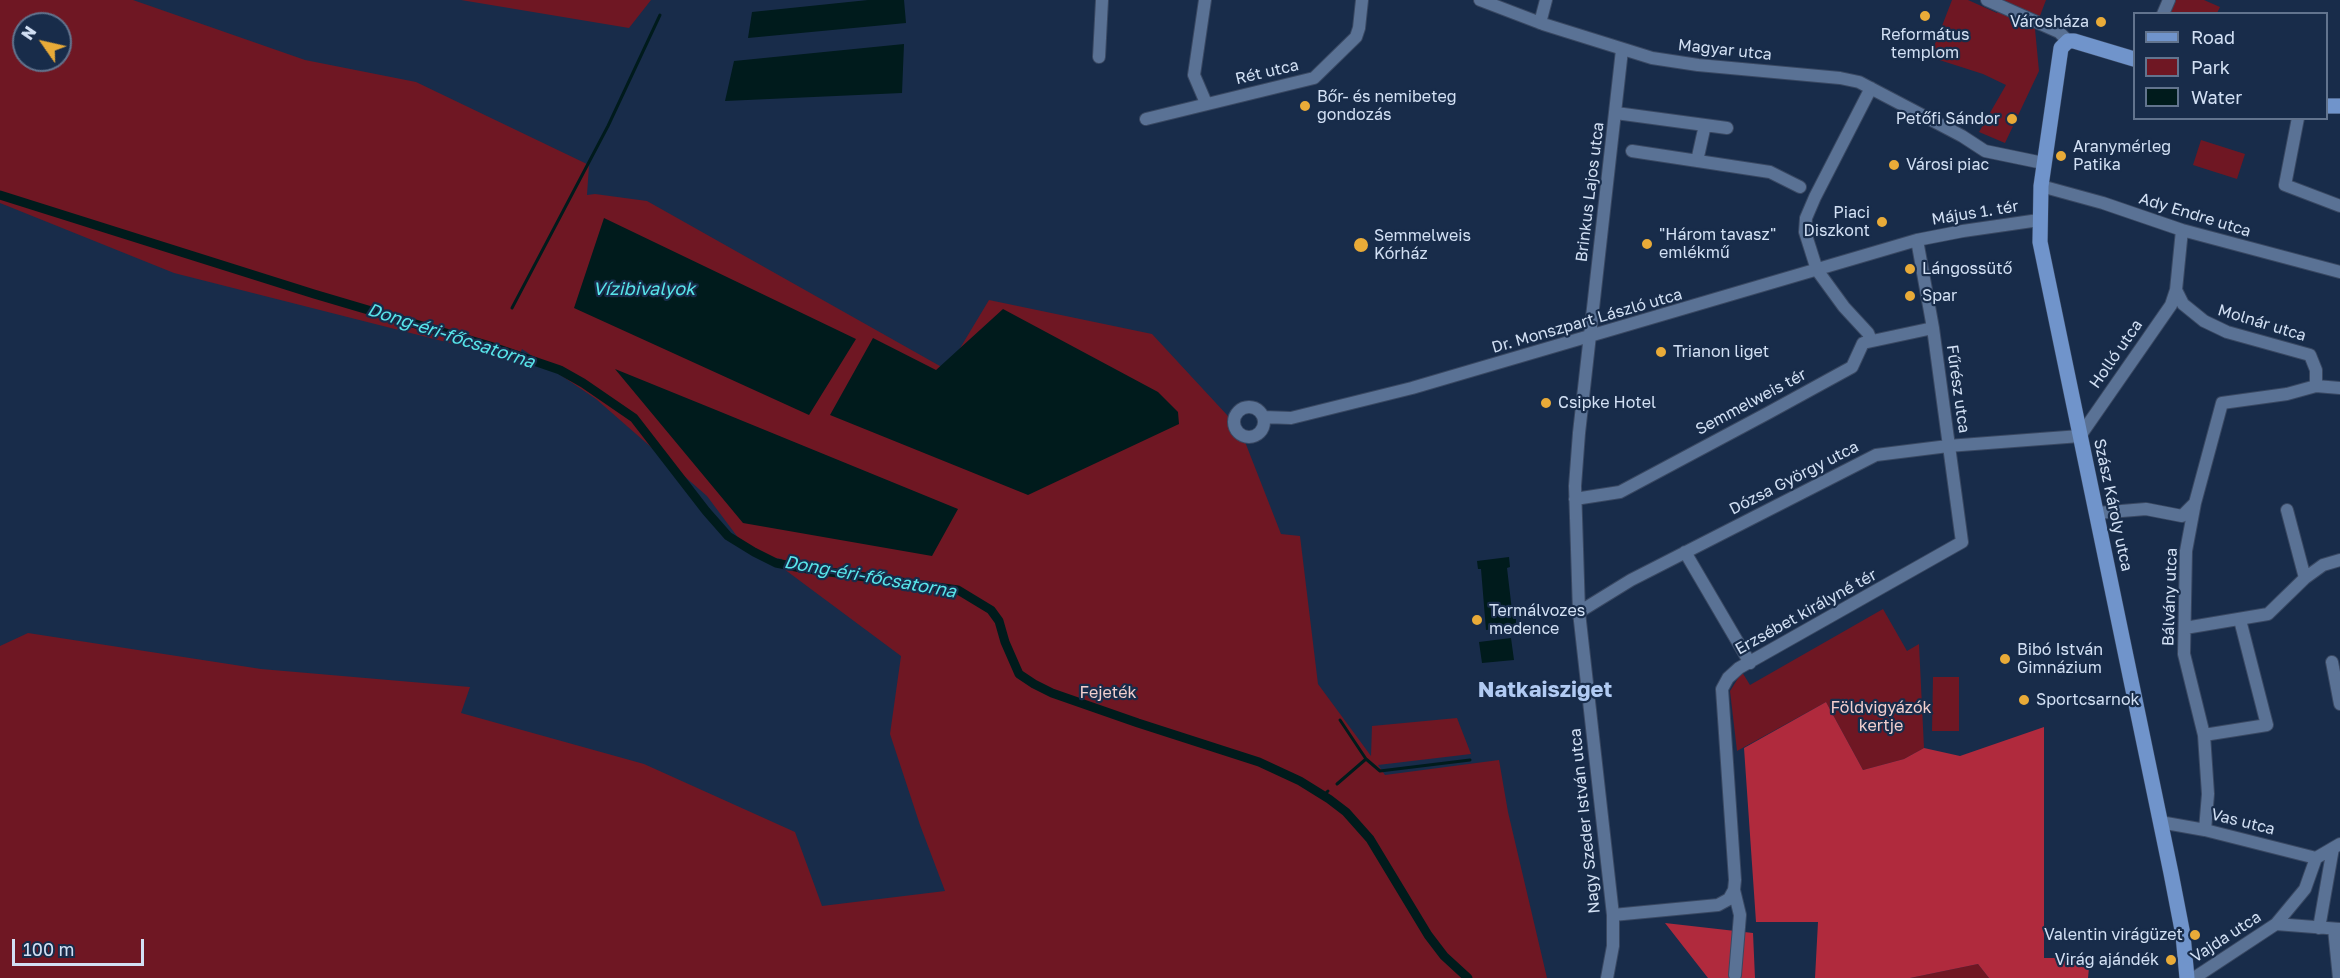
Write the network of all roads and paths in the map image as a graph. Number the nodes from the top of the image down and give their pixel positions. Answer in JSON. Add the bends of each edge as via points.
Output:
{"nodes":[{"id":1,"x":1102,"y":0,"type":"edge"},
{"id":2,"x":1205,"y":0,"type":"edge"},
{"id":3,"x":1362,"y":0,"type":"edge"},
{"id":4,"x":1480,"y":0,"type":"edge"},
{"id":5,"x":1546,"y":0,"type":"edge"},
{"id":6,"x":1993,"y":1,"type":"edge"},
{"id":7,"x":1540,"y":23,"type":"junction"},
{"id":8,"x":2068,"y":41,"type":"junction"},
{"id":9,"x":1622,"y":50,"type":"junction"},
{"id":10,"x":1099,"y":57,"type":"dead end"},
{"id":11,"x":2133,"y":59,"type":"edge"},
{"id":12,"x":1871,"y":88,"type":"junction"},
{"id":13,"x":1206,"y":103,"type":"junction"},
{"id":14,"x":1616,"y":113,"type":"junction"},
{"id":15,"x":1146,"y":119,"type":"dead end"},
{"id":16,"x":2298,"y":120,"type":"edge"},
{"id":17,"x":1705,"y":125,"type":"junction"},
{"id":18,"x":1727,"y":128,"type":"dead end"},
{"id":19,"x":1632,"y":151,"type":"dead end"},
{"id":20,"x":1697,"y":161,"type":"junction"},
{"id":21,"x":2043,"y":163,"type":"junction"},
{"id":22,"x":2040,"y":186,"type":"junction"},
{"id":23,"x":1800,"y":187,"type":"dead end"},
{"id":24,"x":2340,"y":206,"type":"edge"},
{"id":25,"x":2039,"y":220,"type":"junction"},
{"id":26,"x":2182,"y":230,"type":"junction"},
{"id":27,"x":1917,"y":240,"type":"junction"},
{"id":28,"x":1817,"y":270,"type":"junction"},
{"id":29,"x":2340,"y":272,"type":"edge"},
{"id":30,"x":2176,"y":290,"type":"junction"},
{"id":31,"x":1933,"y":328,"type":"junction"},
{"id":32,"x":1590,"y":337,"type":"junction"},
{"id":33,"x":1871,"y":340,"type":"junction"},
{"id":34,"x":2316,"y":386,"type":"junction"},
{"id":35,"x":2340,"y":388,"type":"edge"},
{"id":36,"x":1263,"y":417,"type":"dead end"},
{"id":37,"x":2080,"y":436,"type":"junction"},
{"id":38,"x":1948,"y":446,"type":"junction"},
{"id":39,"x":1575,"y":499,"type":"junction"},
{"id":40,"x":2195,"y":503,"type":"junction"},
{"id":41,"x":2287,"y":510,"type":"dead end"},
{"id":42,"x":2097,"y":513,"type":"junction"},
{"id":43,"x":1962,"y":542,"type":"joint"},
{"id":44,"x":1685,"y":552,"type":"junction"},
{"id":45,"x":2340,"y":560,"type":"edge"},
{"id":46,"x":2305,"y":578,"type":"junction"},
{"id":47,"x":1578,"y":612,"type":"junction"},
{"id":48,"x":2240,"y":620,"type":"junction"},
{"id":49,"x":2185,"y":628,"type":"junction"},
{"id":50,"x":2332,"y":662,"type":"dead end"},
{"id":51,"x":1750,"y":663,"type":"junction"},
{"id":52,"x":2340,"y":704,"type":"edge"},
{"id":53,"x":2204,"y":735,"type":"junction"},
{"id":54,"x":2160,"y":822,"type":"junction"},
{"id":55,"x":2205,"y":830,"type":"junction"},
{"id":56,"x":2337,"y":846,"type":"edge"},
{"id":57,"x":2316,"y":858,"type":"junction"},
{"id":58,"x":1734,"y":890,"type":"junction"},
{"id":59,"x":1613,"y":915,"type":"junction"},
{"id":60,"x":2276,"y":924,"type":"junction"},
{"id":61,"x":2319,"y":928,"type":"junction"},
{"id":62,"x":2337,"y":929,"type":"edge"},
{"id":63,"x":1735,"y":975,"type":"dead end"},
{"id":64,"x":1607,"y":978,"type":"edge"},
{"id":65,"x":2187,"y":978,"type":"edge"},
{"id":66,"x":2194,"y":978,"type":"edge"},
{"id":67,"x":2339,"y":978,"type":"edge"}],
"edges":[{"from":1,"to":10,"type":"street"},
{"from":2,"to":13,"type":"street","via":[[1194,75]]},
{"from":3,"to":13,"type":"street","name":"Rét utca","via":[[1356,37],[1314,78]]},
{"from":4,"to":7,"type":"street","name":"Magyar utca"},
{"from":5,"to":7,"type":"street"},
{"from":6,"to":8,"type":"street","via":[[2059,32]]},
{"from":7,"to":9,"type":"street","name":"Magyar utca"},
{"from":8,"to":11,"type":"main road"},
{"from":8,"to":21,"type":"main road","name":"Szász Károly utca","via":[[2059,56]]},
{"from":9,"to":12,"type":"street","name":"Magyar utca","via":[[1698,65],[1840,78]]},
{"from":9,"to":14,"type":"street","name":"Brinkus Lajos utca"},
{"from":12,"to":21,"type":"street","name":"Magyar utca","via":[[1985,151]]},
{"from":12,"to":28,"type":"street","via":[[1806,218],[1805,232]]},
{"from":13,"to":15,"type":"street","name":"Rét utca"},
{"from":14,"to":17,"type":"street"},
{"from":14,"to":32,"type":"street","name":"Brinkus Lajos utca"},
{"from":16,"to":24,"type":"street","via":[[2285,185]]},
{"from":17,"to":18,"type":"street"},
{"from":17,"to":20,"type":"street"},
{"from":19,"to":20,"type":"street"},
{"from":20,"to":23,"type":"street","via":[[1770,172]]},
{"from":21,"to":22,"type":"main road","name":"Szász Károly utca"},
{"from":22,"to":25,"type":"main road","name":"Szász Károly utca"},
{"from":22,"to":26,"type":"street","name":"Ady Endre utca"},
{"from":25,"to":27,"type":"street","name":"Május 1. tér"},
{"from":25,"to":37,"type":"main road","name":"Szász Károly utca","via":[[2042,263]]},
{"from":26,"to":29,"type":"street","name":"Ady Endre utca"},
{"from":26,"to":30,"type":"street"},
{"from":27,"to":28,"type":"street","name":"Dr. Monszpart László utca"},
{"from":27,"to":31,"type":"street","name":"Fűrész utca"},
{"from":28,"to":32,"type":"street","name":"Dr. Monszpart László utca"},
{"from":28,"to":33,"type":"street"},
{"from":30,"to":34,"type":"street","name":"Molnár utca","via":[[2183,304],[2204,321],[2227,332],[2310,355],[2316,370]]},
{"from":30,"to":37,"type":"street","name":"Holló utca","via":[[2171,305]]},
{"from":31,"to":33,"type":"street"},
{"from":31,"to":38,"type":"street","name":"Fűrész utca"},
{"from":32,"to":36,"type":"street","name":"Dr. Monszpart László utca","via":[[1335,408],[1291,418]]},
{"from":32,"to":39,"type":"street","name":"Nagy Szeder István utca","via":[[1575,465]]},
{"from":33,"to":39,"type":"street","name":"Semmelweis tér","via":[[1863,344],[1852,367],[1620,492]]},
{"from":34,"to":35,"type":"street"},
{"from":34,"to":40,"type":"street","name":"Bálvány utca","via":[[2222,403]]},
{"from":37,"to":38,"type":"street","name":"Dózsa György utca"},
{"from":37,"to":42,"type":"main road","name":"Szász Károly utca"},
{"from":38,"to":43,"type":"street","name":"Fűrész utca"},
{"from":38,"to":44,"type":"street","name":"Dózsa György utca","via":[[1876,455]]},
{"from":39,"to":47,"type":"street","name":"Nagy Szeder István utca"},
{"from":40,"to":42,"type":"street","via":[[2182,516],[2146,509]]},
{"from":40,"to":49,"type":"street","name":"Bálvány utca","via":[[2186,551]]},
{"from":41,"to":46,"type":"street"},
{"from":42,"to":54,"type":"main road","name":"Szász Károly utca"},
{"from":43,"to":51,"type":"street","name":"Erzsébet királyné tér"},
{"from":44,"to":47,"type":"street","name":"Dózsa György utca"},
{"from":44,"to":51,"type":"street"},
{"from":45,"to":46,"type":"street","via":[[2323,565]]},
{"from":46,"to":48,"type":"street","via":[[2268,614]]},
{"from":47,"to":59,"type":"street","name":"Nagy Szeder István utca"},
{"from":48,"to":49,"type":"street"},
{"from":48,"to":53,"type":"street","via":[[2267,725]]},
{"from":49,"to":53,"type":"street","name":"Bálvány utca","via":[[2184,654]]},
{"from":50,"to":52,"type":"street"},
{"from":51,"to":58,"type":"street","name":"Erzsébet királyné tér","via":[[1728,678],[1722,689]]},
{"from":53,"to":55,"type":"street","name":"Bálvány utca","via":[[2208,794]]},
{"from":54,"to":55,"type":"street","name":"Vas utca"},
{"from":54,"to":65,"type":"main road","name":"Szász Károly utca","via":[[2183,935]]},
{"from":55,"to":57,"type":"street","name":"Vas utca"},
{"from":56,"to":57,"type":"street"},
{"from":56,"to":61,"type":"street"},
{"from":57,"to":60,"type":"street","name":"Vajda utca","via":[[2305,889]]},
{"from":58,"to":59,"type":"street","via":[[1729,899],[1718,905]]},
{"from":58,"to":63,"type":"street","name":"Erzsébet királyné tér","via":[[1740,915]]},
{"from":59,"to":64,"type":"street","name":"Nagy Szeder István utca"},
{"from":60,"to":61,"type":"street"},
{"from":60,"to":66,"type":"street","name":"Vajda utca"},
{"from":61,"to":62,"type":"street"},
{"from":62,"to":67,"type":"street"}]}
